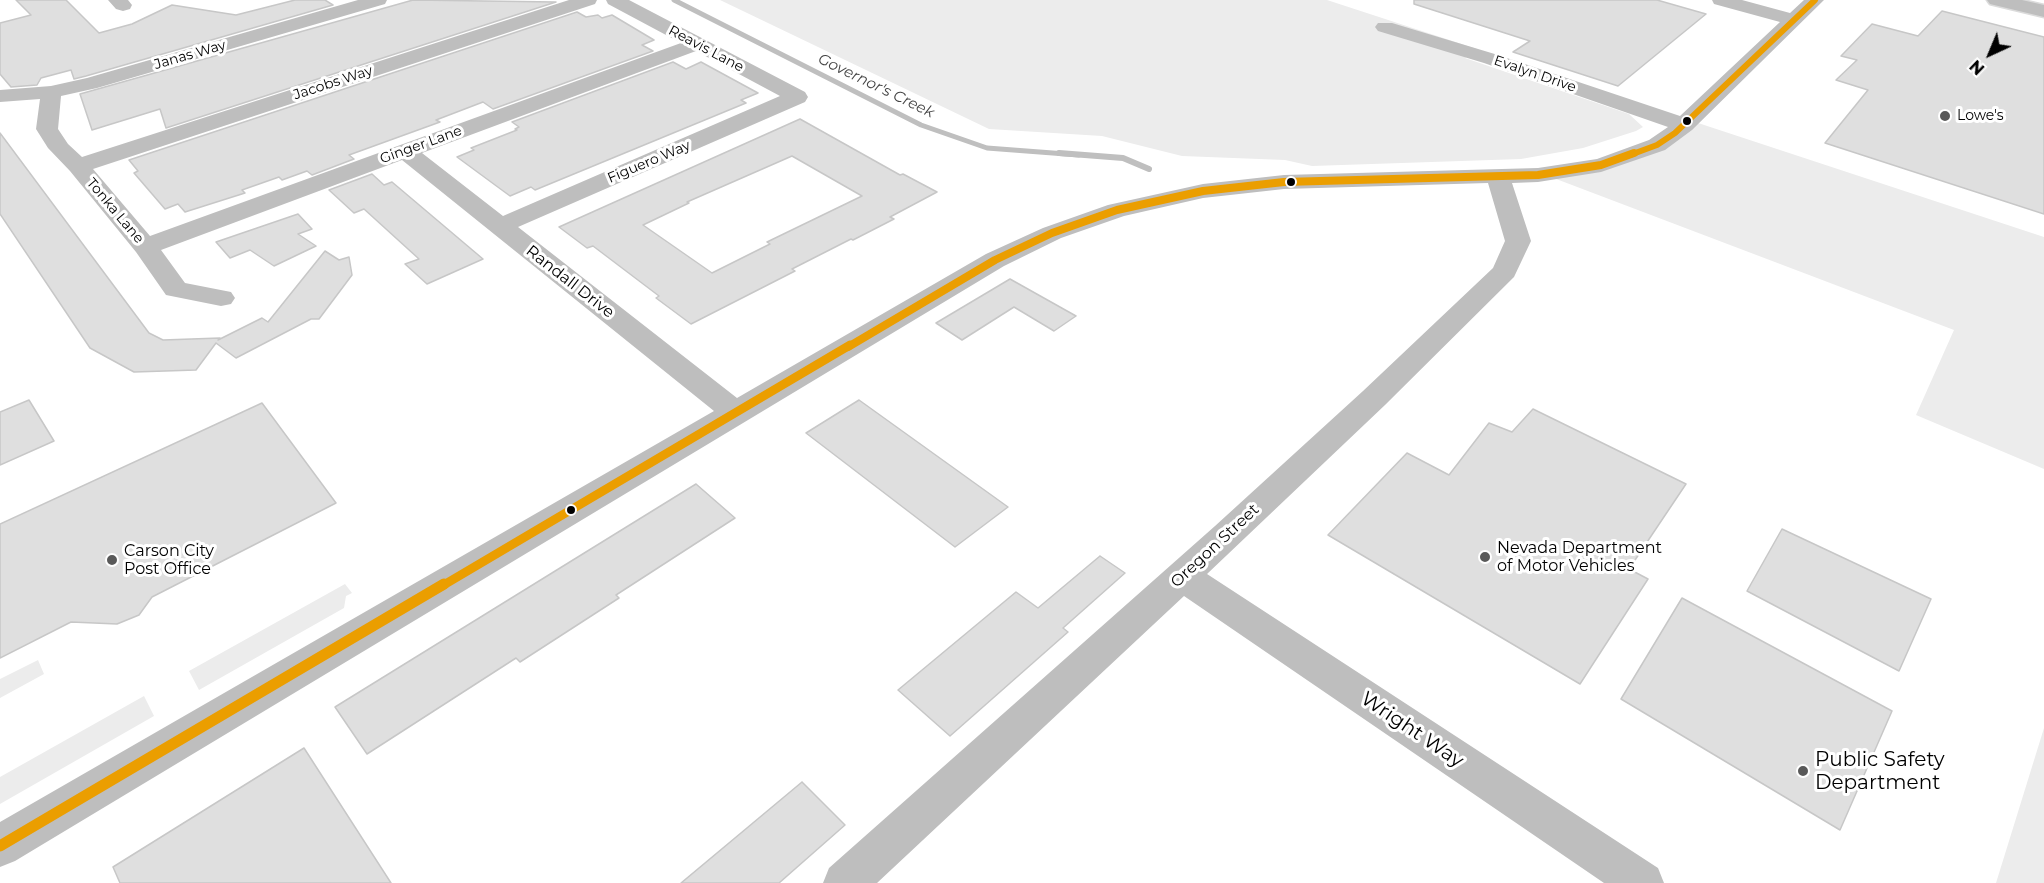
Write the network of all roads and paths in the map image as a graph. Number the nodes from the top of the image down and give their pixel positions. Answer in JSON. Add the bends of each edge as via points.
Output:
{"nodes":[{"id":1,"x":378,"y":0,"type":"edge"},
{"id":2,"x":588,"y":0,"type":"edge"},
{"id":3,"x":615,"y":0,"type":"edge"},
{"id":4,"x":1721,"y":0,"type":"edge"},
{"id":5,"x":1815,"y":0,"type":"edge"},
{"id":6,"x":1997,"y":0,"type":"edge"},
{"id":7,"x":2027,"y":0,"type":"edge"},
{"id":8,"x":2044,"y":4,"type":"edge"},
{"id":9,"x":2044,"y":11,"type":"edge"},
{"id":10,"x":1793,"y":20,"type":"junction"},
{"id":11,"x":1385,"y":27,"type":"dead end"},
{"id":12,"x":697,"y":44,"type":"junction"},
{"id":13,"x":51,"y":92,"type":"junction"},
{"id":14,"x":0,"y":96,"type":"edge"},
{"id":15,"x":797,"y":98,"type":"joint"},
{"id":16,"x":1684,"y":125,"type":"junction"},
{"id":17,"x":405,"y":151,"type":"junction"},
{"id":18,"x":78,"y":166,"type":"junction"},
{"id":19,"x":1498,"y":177,"type":"junction"},
{"id":20,"x":500,"y":226,"type":"junction"},
{"id":21,"x":145,"y":247,"type":"junction"},
{"id":22,"x":220,"y":298,"type":"dead end"},
{"id":23,"x":735,"y":412,"type":"junction"},
{"id":24,"x":1182,"y":576,"type":"junction"},
{"id":25,"x":0,"y":846,"type":"edge"},
{"id":26,"x":845,"y":883,"type":"edge"},
{"id":27,"x":1642,"y":883,"type":"edge"}],
"edges":[{"from":1,"to":13,"type":"street","name":"Janas Way"},
{"from":2,"to":18,"type":"street","name":"Jacobs Way"},
{"from":3,"to":12,"type":"street","name":"Reavis Lane"},
{"from":4,"to":10,"type":"street"},
{"from":5,"to":10,"type":"street"},
{"from":6,"to":9,"type":"main road"},
{"from":7,"to":8,"type":"main road"},
{"from":10,"to":16,"type":"street"},
{"from":11,"to":16,"type":"street","name":"Evalyn Drive"},
{"from":12,"to":15,"type":"street","name":"Reavis Lane"},
{"from":12,"to":17,"type":"street","name":"Ginger Lane"},
{"from":13,"to":14,"type":"street","name":"Janas Way"},
{"from":13,"to":18,"type":"street","name":"Tonka Lane","via":[[47,129],[59,148]]},
{"from":15,"to":20,"type":"street","name":"Figuero Way"},
{"from":16,"to":19,"type":"street","via":[[1657,145],[1601,165]]},
{"from":17,"to":20,"type":"street","name":"Randall Drive"},
{"from":17,"to":21,"type":"street","name":"Ginger Lane"},
{"from":18,"to":21,"type":"street","name":"Tonka Lane"},
{"from":19,"to":23,"type":"street","via":[[1284,182],[1199,191],[1117,210],[1052,233],[995,260]]},
{"from":19,"to":24,"type":"street","name":"Oregon Street","via":[[1518,241],[1505,271]]},
{"from":20,"to":23,"type":"street","name":"Randall Drive"},
{"from":21,"to":22,"type":"street","name":"Tonka Lane","via":[[176,289]]},
{"from":23,"to":25,"type":"street"},
{"from":24,"to":26,"type":"street","name":"Oregon Street"},
{"from":24,"to":27,"type":"street","name":"Wright Way"}]}
